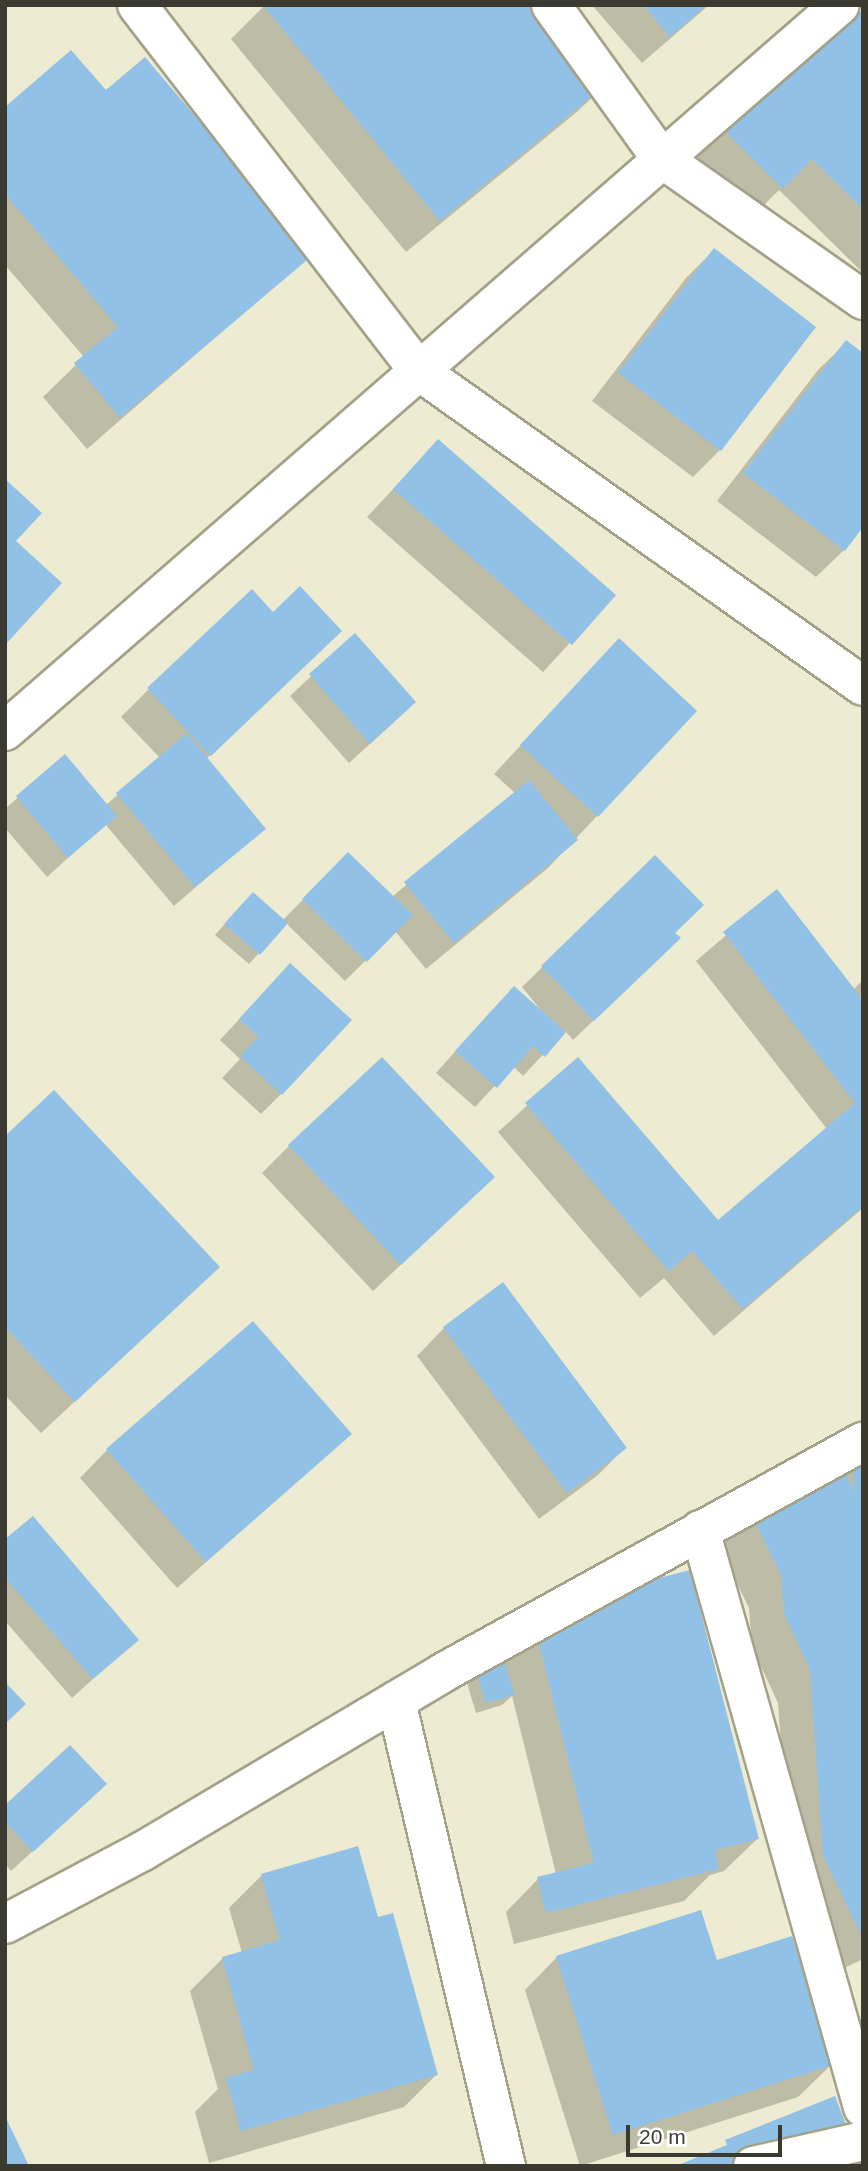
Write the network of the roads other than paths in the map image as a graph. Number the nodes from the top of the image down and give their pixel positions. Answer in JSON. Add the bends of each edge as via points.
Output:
{"nodes":[{"id":1,"x":137,"y":5,"type":"edge"},
{"id":2,"x":551,"y":5,"type":"edge"},
{"id":3,"x":840,"y":5,"type":"edge"},
{"id":4,"x":661,"y":158,"type":"junction"},
{"id":5,"x":863,"y":300,"type":"edge"},
{"id":6,"x":418,"y":372,"type":"junction"},
{"id":7,"x":863,"y":686,"type":"edge"},
{"id":8,"x":5,"y":731,"type":"edge"},
{"id":9,"x":863,"y":1442,"type":"edge"},
{"id":10,"x":699,"y":1530,"type":"junction"},
{"id":11,"x":396,"y":1700,"type":"junction"},
{"id":12,"x":5,"y":1924,"type":"edge"},
{"id":13,"x":863,"y":2107,"type":"edge"},
{"id":14,"x":863,"y":2141,"type":"edge"},
{"id":15,"x":506,"y":2166,"type":"edge"},
{"id":16,"x":753,"y":2166,"type":"edge"}],
"edges":[{"from":1,"to":6,"type":"street"},
{"from":2,"to":4,"type":"street"},
{"from":3,"to":4,"type":"street"},
{"from":4,"to":5,"type":"street"},
{"from":4,"to":6,"type":"street"},
{"from":6,"to":7,"type":"street"},
{"from":6,"to":8,"type":"street"},
{"from":9,"to":10,"type":"street"},
{"from":10,"to":11,"type":"street"},
{"from":10,"to":13,"type":"street"},
{"from":11,"to":12,"type":"street","via":[[143,1851]]},
{"from":11,"to":15,"type":"street"},
{"from":14,"to":16,"type":"street"}]}
